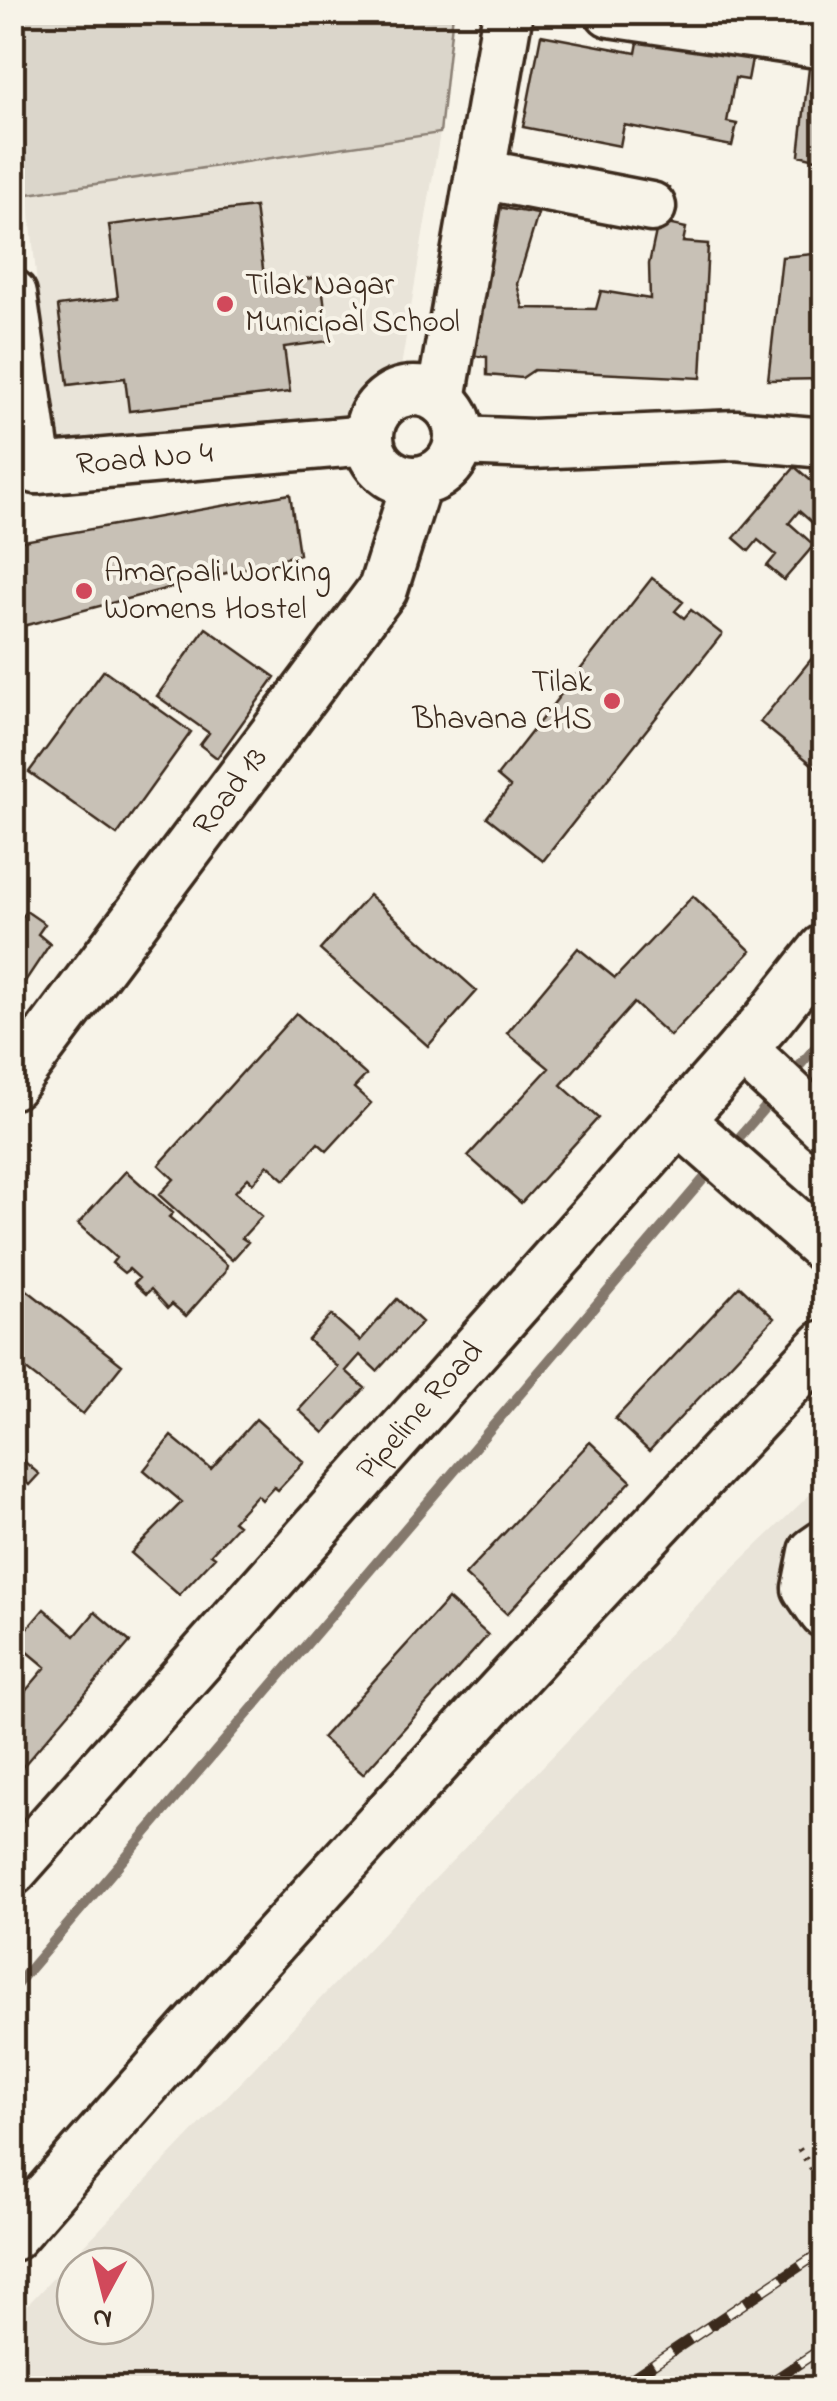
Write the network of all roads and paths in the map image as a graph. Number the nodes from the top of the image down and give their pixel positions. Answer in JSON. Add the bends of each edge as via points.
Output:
{"nodes":[{"id":1,"x":508,"y":12,"type":"edge"},
{"id":2,"x":610,"y":12,"type":"edge"},
{"id":3,"x":824,"y":44,"type":"edge"},
{"id":4,"x":480,"y":174,"type":"junction"},
{"id":5,"x":651,"y":207,"type":"dead end"},
{"id":6,"x":12,"y":294,"type":"edge"},
{"id":7,"x":450,"y":420,"type":"junction"},
{"id":8,"x":368,"y":440,"type":"junction"},
{"id":9,"x":824,"y":444,"type":"edge"},
{"id":10,"x":25,"y":480,"type":"edge"},
{"id":11,"x":417,"y":481,"type":"junction"},
{"id":12,"x":824,"y":948,"type":"edge"},
{"id":13,"x":12,"y":1084,"type":"edge"},
{"id":14,"x":786,"y":1091,"type":"edge"},
{"id":15,"x":711,"y":1147,"type":"junction"},
{"id":16,"x":824,"y":1248,"type":"edge"},
{"id":17,"x":824,"y":1345,"type":"edge"},
{"id":18,"x":824,"y":1545,"type":"edge"},
{"id":19,"x":824,"y":1613,"type":"edge"},
{"id":20,"x":12,"y":1871,"type":"edge"},
{"id":21,"x":799,"y":2149,"type":"dead end"},
{"id":22,"x":824,"y":2170,"type":"edge"},
{"id":23,"x":816,"y":2175,"type":"junction"},
{"id":24,"x":824,"y":2187,"type":"edge"},
{"id":25,"x":12,"y":2236,"type":"edge"}],
"edges":[{"from":1,"to":4,"type":"street"},
{"from":2,"to":3,"type":"street"},
{"from":4,"to":5,"type":"street"},
{"from":4,"to":7,"type":"street"},
{"from":6,"to":10,"type":"street","name":"Road No 4"},
{"from":7,"to":8,"type":"street","via":[[427,392],[412,390],[374,412]]},
{"from":7,"to":9,"type":"street","via":[[532,444],[736,435]]},
{"from":7,"to":11,"type":"street","via":[[455,456],[433,478]]},
{"from":8,"to":10,"type":"street","name":"Road No 4"},
{"from":8,"to":11,"type":"street","via":[[379,466]]},
{"from":11,"to":13,"type":"street","name":"Road 13","via":[[383,589]]},
{"from":12,"to":14,"type":"street","name":"Pipeline Road"},
{"from":14,"to":15,"type":"street","name":"Pipeline Road"},
{"from":15,"to":16,"type":"street"},
{"from":15,"to":20,"type":"street","name":"Pipeline Road"},
{"from":17,"to":25,"type":"street","via":[[508,1684]]},
{"from":18,"to":19,"type":"street","via":[[814,1552],[808,1588]]},
{"from":21,"to":23,"type":"path"},
{"from":22,"to":23,"type":"path"},
{"from":23,"to":24,"type":"path"}]}
